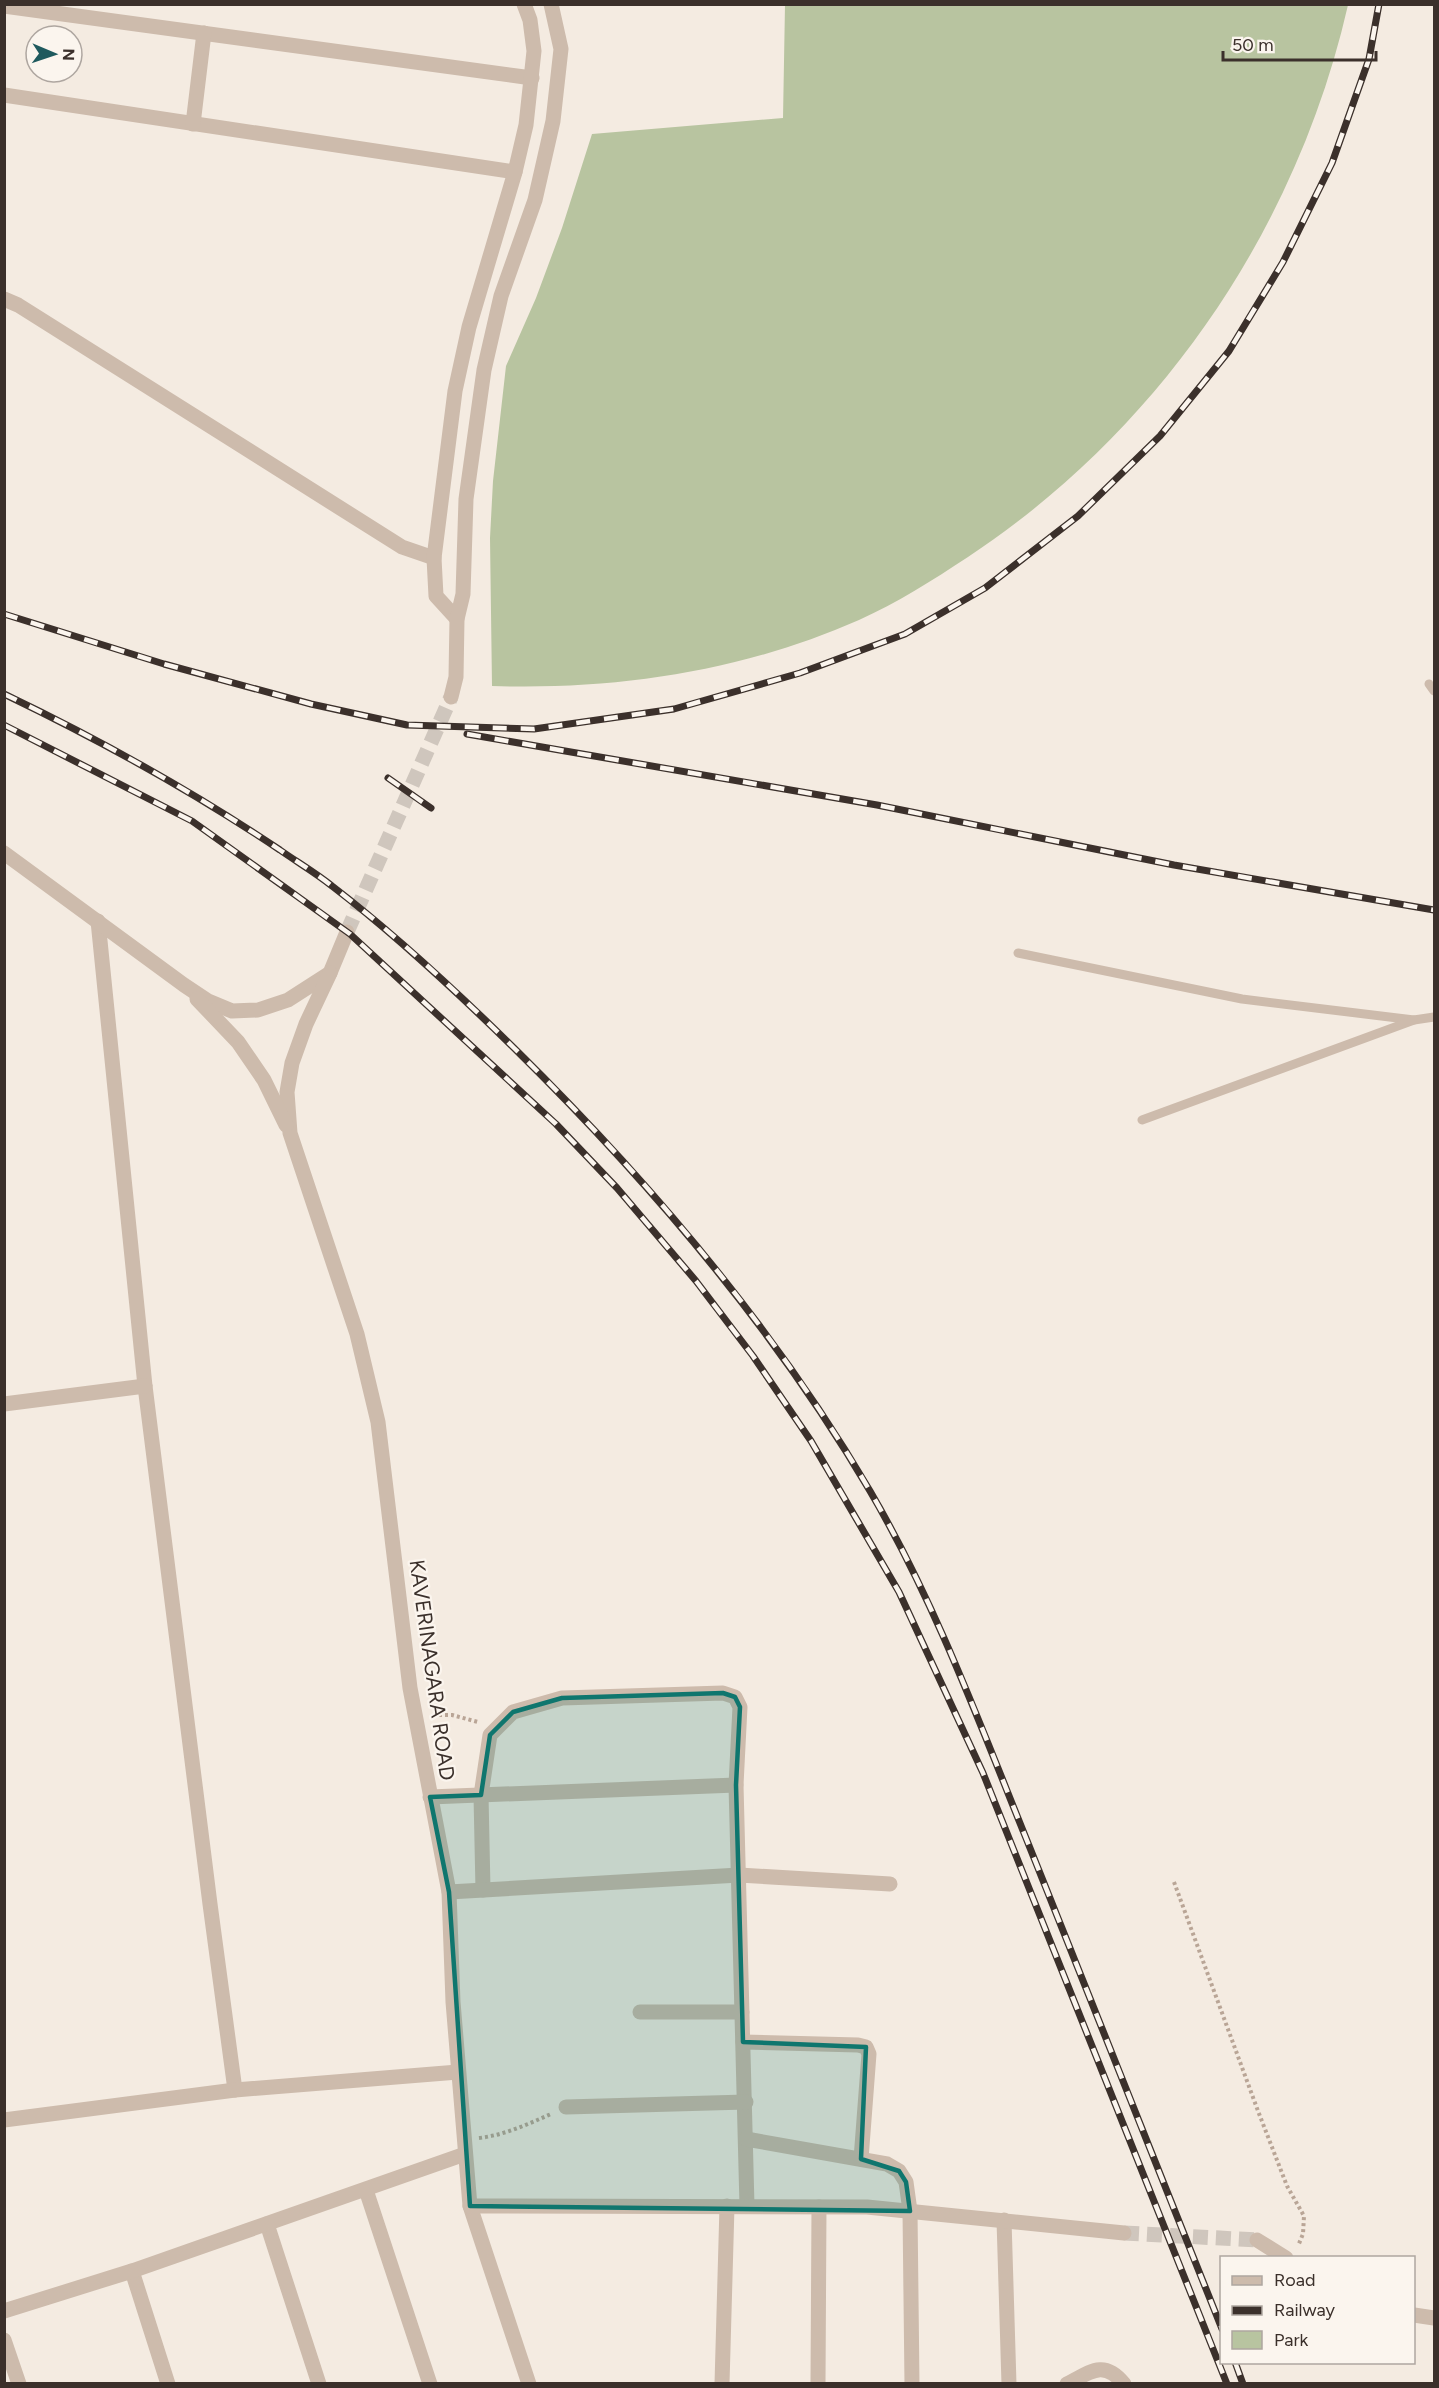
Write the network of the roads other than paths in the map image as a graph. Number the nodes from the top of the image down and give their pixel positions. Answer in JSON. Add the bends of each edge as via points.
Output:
{"nodes":[{"id":1,"x":524,"y":4,"type":"edge"},
{"id":2,"x":551,"y":4,"type":"edge"},
{"id":3,"x":4,"y":6,"type":"edge"},
{"id":4,"x":204,"y":33,"type":"junction"},
{"id":5,"x":532,"y":78,"type":"junction"},
{"id":6,"x":4,"y":95,"type":"edge"},
{"id":7,"x":193,"y":124,"type":"junction"},
{"id":8,"x":515,"y":172,"type":"junction"},
{"id":9,"x":4,"y":298,"type":"edge"},
{"id":10,"x":434,"y":558,"type":"junction"},
{"id":11,"x":457,"y":619,"type":"junction"},
{"id":12,"x":451,"y":697,"type":"tunnel mouth"},
{"id":13,"x":4,"y":853,"type":"edge"},
{"id":14,"x":99,"y":921,"type":"junction"},
{"id":15,"x":347,"y":932,"type":"tunnel mouth"},
{"id":16,"x":1018,"y":953,"type":"dead end"},
{"id":17,"x":330,"y":973,"type":"junction"},
{"id":18,"x":184,"y":985,"type":"junction"},
{"id":19,"x":1434,"y":1017,"type":"edge"},
{"id":20,"x":1414,"y":1020,"type":"junction"},
{"id":21,"x":1142,"y":1120,"type":"dead end"},
{"id":22,"x":290,"y":1133,"type":"junction"},
{"id":23,"x":145,"y":1386,"type":"junction"},
{"id":24,"x":4,"y":1404,"type":"edge"},
{"id":25,"x":736,"y":1785,"type":"junction"},
{"id":26,"x":481,"y":1795,"type":"junction"},
{"id":27,"x":430,"y":1797,"type":"junction"},
{"id":28,"x":739,"y":1875,"type":"junction"},
{"id":29,"x":890,"y":1884,"type":"dead end"},
{"id":30,"x":483,"y":1890,"type":"junction"},
{"id":31,"x":449,"y":1892,"type":"junction"},
{"id":32,"x":640,"y":2012,"type":"dead end"},
{"id":33,"x":741,"y":2012,"type":"junction"},
{"id":34,"x":743,"y":2042,"type":"junction"},
{"id":35,"x":458,"y":2072,"type":"junction"},
{"id":36,"x":236,"y":2090,"type":"junction"},
{"id":37,"x":746,"y":2102,"type":"junction"},
{"id":38,"x":566,"y":2108,"type":"road end"},
{"id":39,"x":4,"y":2120,"type":"edge"},
{"id":40,"x":746,"y":2139,"type":"junction"},
{"id":41,"x":464,"y":2147,"type":"junction"},
{"id":42,"x":861,"y":2159,"type":"junction"},
{"id":43,"x":366,"y":2190,"type":"junction"},
{"id":44,"x":470,"y":2206,"type":"junction"},
{"id":45,"x":727,"y":2206,"type":"junction"},
{"id":46,"x":747,"y":2206,"type":"junction"},
{"id":47,"x":819,"y":2206,"type":"junction"},
{"id":48,"x":910,"y":2211,"type":"junction"},
{"id":49,"x":1004,"y":2220,"type":"junction"},
{"id":50,"x":267,"y":2224,"type":"junction"},
{"id":51,"x":1124,"y":2233,"type":"tunnel mouth"},
{"id":52,"x":1257,"y":2240,"type":"tunnel mouth"},
{"id":53,"x":1291,"y":2254,"type":"edge"},
{"id":54,"x":132,"y":2271,"type":"junction"},
{"id":55,"x":4,"y":2311,"type":"edge"},
{"id":56,"x":1415,"y":2315,"type":"edge"},
{"id":57,"x":1434,"y":2318,"type":"edge"},
{"id":58,"x":4,"y":2340,"type":"edge"},
{"id":59,"x":19,"y":2384,"type":"edge"},
{"id":60,"x":168,"y":2384,"type":"edge"},
{"id":61,"x":319,"y":2384,"type":"edge"},
{"id":62,"x":430,"y":2384,"type":"edge"},
{"id":63,"x":529,"y":2384,"type":"edge"},
{"id":64,"x":722,"y":2384,"type":"edge"},
{"id":65,"x":818,"y":2384,"type":"edge"},
{"id":66,"x":912,"y":2384,"type":"edge"},
{"id":67,"x":1009,"y":2384,"type":"edge"},
{"id":68,"x":1067,"y":2384,"type":"edge"},
{"id":69,"x":1124,"y":2384,"type":"edge"}],
"edges":[{"from":1,"to":5,"type":"street","via":[[533,40]]},
{"from":2,"to":11,"type":"street","via":[[561,49],[553,122],[535,200],[501,296],[484,370],[466,499],[463,594]]},
{"from":3,"to":4,"type":"street"},
{"from":4,"to":5,"type":"street"},
{"from":4,"to":7,"type":"street"},
{"from":5,"to":8,"type":"street"},
{"from":6,"to":7,"type":"street"},
{"from":7,"to":8,"type":"street"},
{"from":8,"to":10,"type":"street","via":[[469,327],[455,391]]},
{"from":9,"to":10,"type":"street","via":[[402,547]]},
{"from":10,"to":11,"type":"street","via":[[436,596]]},
{"from":11,"to":12,"type":"street","via":[[456,677]]},
{"from":13,"to":14,"type":"street"},
{"from":14,"to":18,"type":"street"},
{"from":14,"to":23,"type":"street"},
{"from":15,"to":17,"type":"street","name":"KAVERINAGARA ROAD"},
{"from":16,"to":20,"type":"lane","via":[[1242,999]]},
{"from":17,"to":18,"type":"street","via":[[288,1000],[258,1010],[232,1011]]},
{"from":17,"to":22,"type":"street","name":"KAVERINAGARA ROAD","via":[[292,1063],[287,1092]]},
{"from":18,"to":22,"type":"street","via":[[238,1042],[264,1080]]},
{"from":19,"to":20,"type":"lane"},
{"from":20,"to":21,"type":"lane"},
{"from":22,"to":27,"type":"street","name":"KAVERINAGARA ROAD","via":[[357,1334],[378,1422],[410,1688]]},
{"from":23,"to":24,"type":"street"},
{"from":23,"to":36,"type":"street"},
{"from":25,"to":26,"type":"street"},
{"from":25,"to":26,"type":"street","via":[[740,1707],[735,1697],[723,1693],[562,1698],[513,1712],[490,1735]]},
{"from":25,"to":28,"type":"street"},
{"from":26,"to":27,"type":"street"},
{"from":26,"to":30,"type":"street"},
{"from":27,"to":31,"type":"street","name":"KAVERINAGARA ROAD"},
{"from":28,"to":29,"type":"street"},
{"from":28,"to":30,"type":"street"},
{"from":28,"to":33,"type":"street"},
{"from":30,"to":31,"type":"street"},
{"from":31,"to":35,"type":"street","name":"KAVERINAGARA ROAD"},
{"from":32,"to":33,"type":"street"},
{"from":33,"to":34,"type":"street"},
{"from":34,"to":37,"type":"street"},
{"from":34,"to":42,"type":"street","via":[[866,2047],[869,2054]]},
{"from":35,"to":36,"type":"street"},
{"from":35,"to":41,"type":"street","name":"KAVERINAGARA ROAD"},
{"from":36,"to":39,"type":"street"},
{"from":37,"to":38,"type":"street"},
{"from":37,"to":40,"type":"street"},
{"from":40,"to":42,"type":"street"},
{"from":40,"to":46,"type":"street"},
{"from":41,"to":43,"type":"street"},
{"from":41,"to":44,"type":"street","name":"KAVERINAGARA ROAD"},
{"from":42,"to":48,"type":"street","via":[[887,2164],[899,2171],[906,2182]]},
{"from":43,"to":50,"type":"street"},
{"from":43,"to":62,"type":"street"},
{"from":44,"to":45,"type":"street"},
{"from":44,"to":63,"type":"street","name":"KAVERINAGARA ROAD"},
{"from":45,"to":46,"type":"street"},
{"from":45,"to":64,"type":"street"},
{"from":46,"to":47,"type":"street"},
{"from":47,"to":48,"type":"street"},
{"from":47,"to":65,"type":"street"},
{"from":48,"to":49,"type":"street"},
{"from":48,"to":66,"type":"street"},
{"from":49,"to":51,"type":"street"},
{"from":49,"to":67,"type":"street"},
{"from":50,"to":54,"type":"street"},
{"from":50,"to":61,"type":"street"},
{"from":52,"to":53,"type":"street"},
{"from":54,"to":55,"type":"street"},
{"from":54,"to":60,"type":"street"},
{"from":56,"to":57,"type":"street"},
{"from":58,"to":59,"type":"street"},
{"from":68,"to":69,"type":"street","via":[[1097,2369],[1116,2374]]}]}
